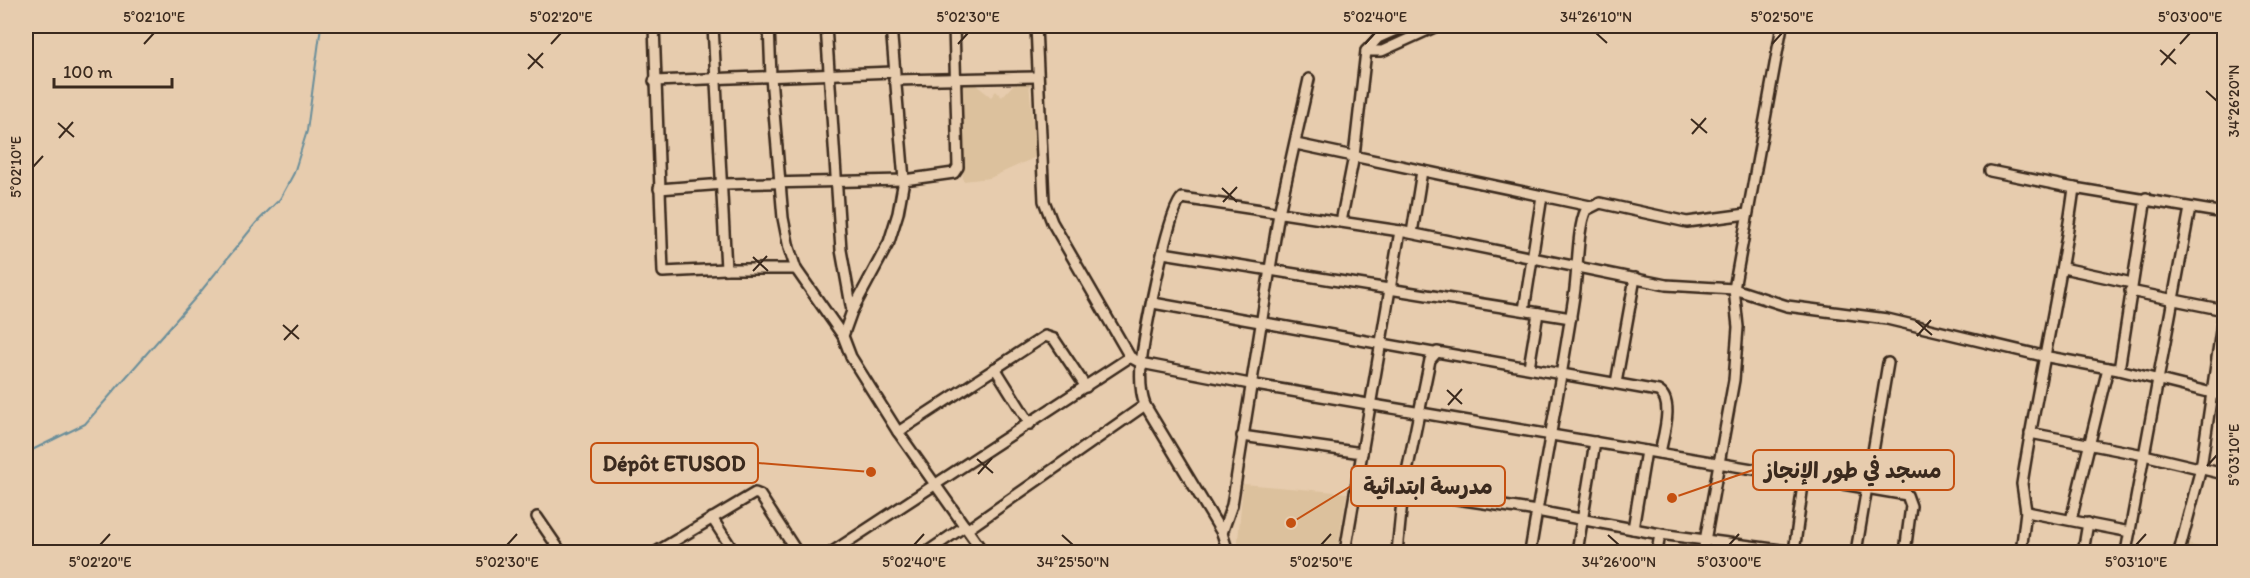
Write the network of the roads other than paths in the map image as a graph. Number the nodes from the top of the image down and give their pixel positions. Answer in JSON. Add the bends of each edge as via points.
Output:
{"nodes":[{"id":1,"x":654,"y":26,"type":"edge"},
{"id":2,"x":713,"y":26,"type":"edge"},
{"id":3,"x":769,"y":26,"type":"edge"},
{"id":4,"x":826,"y":26,"type":"edge"},
{"id":5,"x":891,"y":26,"type":"edge"},
{"id":6,"x":954,"y":26,"type":"edge"},
{"id":7,"x":1036,"y":26,"type":"edge"},
{"id":8,"x":1405,"y":26,"type":"edge"},
{"id":9,"x":1437,"y":26,"type":"edge"},
{"id":10,"x":1782,"y":26,"type":"edge"},
{"id":11,"x":1366,"y":51,"type":"junction"},
{"id":12,"x":828,"y":74,"type":"junction"},
{"id":13,"x":771,"y":76,"type":"junction"},
{"id":14,"x":894,"y":76,"type":"junction"},
{"id":15,"x":1037,"y":77,"type":"junction"},
{"id":16,"x":955,"y":79,"type":"junction"},
{"id":17,"x":1309,"y":79,"type":"dead end"},
{"id":18,"x":714,"y":80,"type":"junction"},
{"id":19,"x":654,"y":81,"type":"junction"},
{"id":20,"x":1296,"y":144,"type":"junction"},
{"id":21,"x":1354,"y":156,"type":"junction"},
{"id":22,"x":1422,"y":171,"type":"junction"},
{"id":23,"x":1990,"y":171,"type":"dead end"},
{"id":24,"x":904,"y":180,"type":"junction"},
{"id":25,"x":837,"y":182,"type":"junction"},
{"id":26,"x":782,"y":183,"type":"junction"},
{"id":27,"x":723,"y":184,"type":"junction"},
{"id":28,"x":2074,"y":188,"type":"junction"},
{"id":29,"x":659,"y":189,"type":"junction"},
{"id":30,"x":1542,"y":196,"type":"junction"},
{"id":31,"x":2146,"y":198,"type":"junction"},
{"id":32,"x":1590,"y":206,"type":"junction"},
{"id":33,"x":2190,"y":208,"type":"junction"},
{"id":34,"x":1279,"y":213,"type":"junction"},
{"id":35,"x":2224,"y":213,"type":"edge"},
{"id":36,"x":1747,"y":214,"type":"junction"},
{"id":37,"x":1341,"y":222,"type":"junction"},
{"id":38,"x":1400,"y":231,"type":"junction"},
{"id":39,"x":1412,"y":233,"type":"junction"},
{"id":40,"x":1163,"y":253,"type":"junction"},
{"id":41,"x":1534,"y":257,"type":"junction"},
{"id":42,"x":1579,"y":266,"type":"junction"},
{"id":43,"x":2063,"y":268,"type":"junction"},
{"id":44,"x":726,"y":269,"type":"junction"},
{"id":45,"x":796,"y":269,"type":"junction"},
{"id":46,"x":1269,"y":270,"type":"junction"},
{"id":47,"x":1635,"y":278,"type":"junction"},
{"id":48,"x":2131,"y":287,"type":"junction"},
{"id":49,"x":1390,"y":288,"type":"junction"},
{"id":50,"x":1734,"y":289,"type":"junction"},
{"id":51,"x":2174,"y":298,"type":"junction"},
{"id":52,"x":1153,"y":303,"type":"junction"},
{"id":53,"x":1524,"y":310,"type":"junction"},
{"id":54,"x":852,"y":311,"type":"junction"},
{"id":55,"x":1538,"y":313,"type":"junction"},
{"id":56,"x":1571,"y":318,"type":"junction"},
{"id":57,"x":1260,"y":322,"type":"junction"},
{"id":58,"x":843,"y":336,"type":"junction"},
{"id":59,"x":1381,"y":342,"type":"junction"},
{"id":60,"x":1433,"y":353,"type":"junction"},
{"id":61,"x":2043,"y":356,"type":"junction"},
{"id":62,"x":1130,"y":357,"type":"junction"},
{"id":63,"x":1141,"y":363,"type":"junction"},
{"id":64,"x":1888,"y":363,"type":"dead end"},
{"id":65,"x":1529,"y":367,"type":"junction"},
{"id":66,"x":995,"y":368,"type":"junction"},
{"id":67,"x":2108,"y":368,"type":"junction"},
{"id":68,"x":2119,"y":370,"type":"junction"},
{"id":69,"x":1562,"y":373,"type":"junction"},
{"id":70,"x":2158,"y":379,"type":"junction"},
{"id":71,"x":1616,"y":383,"type":"junction"},
{"id":72,"x":1250,"y":384,"type":"junction"},
{"id":73,"x":1086,"y":387,"type":"junction"},
{"id":74,"x":2213,"y":394,"type":"junction"},
{"id":75,"x":2224,"y":396,"type":"edge"},
{"id":76,"x":1371,"y":403,"type":"junction"},
{"id":77,"x":1145,"y":405,"type":"junction"},
{"id":78,"x":1421,"y":411,"type":"junction"},
{"id":79,"x":1030,"y":424,"type":"junction"},
{"id":80,"x":898,"y":432,"type":"junction"},
{"id":81,"x":2030,"y":433,"type":"junction"},
{"id":82,"x":1551,"y":435,"type":"junction"},
{"id":83,"x":1242,"y":436,"type":"junction"},
{"id":84,"x":1595,"y":442,"type":"junction"},
{"id":85,"x":2088,"y":445,"type":"junction"},
{"id":86,"x":1646,"y":451,"type":"junction"},
{"id":87,"x":1362,"y":453,"type":"junction"},
{"id":88,"x":1660,"y":453,"type":"junction"},
{"id":89,"x":2144,"y":455,"type":"junction"},
{"id":90,"x":1718,"y":462,"type":"junction"},
{"id":91,"x":2201,"y":468,"type":"junction"},
{"id":92,"x":2224,"y":474,"type":"edge"},
{"id":93,"x":1804,"y":477,"type":"junction"},
{"id":94,"x":936,"y":486,"type":"junction"},
{"id":95,"x":1866,"y":488,"type":"junction"},
{"id":96,"x":1403,"y":491,"type":"junction"},
{"id":97,"x":1537,"y":511,"type":"junction"},
{"id":98,"x":2026,"y":511,"type":"junction"},
{"id":99,"x":537,"y":517,"type":"dead end"},
{"id":100,"x":712,"y":518,"type":"junction"},
{"id":101,"x":1582,"y":519,"type":"junction"},
{"id":102,"x":2071,"y":520,"type":"junction"},
{"id":103,"x":2088,"y":523,"type":"junction"},
{"id":104,"x":966,"y":527,"type":"junction"},
{"id":105,"x":1633,"y":529,"type":"junction"},
{"id":106,"x":2130,"y":532,"type":"junction"},
{"id":107,"x":1222,"y":533,"type":"junction"},
{"id":108,"x":1660,"y":534,"type":"junction"},
{"id":109,"x":1706,"y":540,"type":"junction"},
{"id":110,"x":561,"y":552,"type":"edge"},
{"id":111,"x":659,"y":552,"type":"edge"},
{"id":112,"x":734,"y":552,"type":"edge"},
{"id":113,"x":797,"y":552,"type":"edge"},
{"id":114,"x":832,"y":552,"type":"edge"},
{"id":115,"x":927,"y":552,"type":"edge"},
{"id":116,"x":983,"y":552,"type":"edge"},
{"id":117,"x":1228,"y":552,"type":"edge"},
{"id":118,"x":1345,"y":552,"type":"edge"},
{"id":119,"x":1397,"y":552,"type":"edge"},
{"id":120,"x":1530,"y":552,"type":"edge"},
{"id":121,"x":1577,"y":552,"type":"edge"},
{"id":122,"x":1657,"y":552,"type":"edge"},
{"id":123,"x":1704,"y":552,"type":"edge"},
{"id":124,"x":1795,"y":552,"type":"edge"},
{"id":125,"x":1856,"y":552,"type":"edge"},
{"id":126,"x":1905,"y":552,"type":"edge"},
{"id":127,"x":2021,"y":552,"type":"edge"},
{"id":128,"x":2083,"y":552,"type":"edge"},
{"id":129,"x":2126,"y":552,"type":"edge"},
{"id":130,"x":2179,"y":552,"type":"edge"}],
"edges":[{"from":1,"to":19,"type":"street"},
{"from":2,"to":18,"type":"street"},
{"from":3,"to":13,"type":"street"},
{"from":4,"to":12,"type":"street"},
{"from":5,"to":14,"type":"street"},
{"from":6,"to":16,"type":"street"},
{"from":7,"to":15,"type":"street"},
{"from":8,"to":11,"type":"street","via":[[1377,38]]},
{"from":9,"to":11,"type":"street","via":[[1382,51]]},
{"from":10,"to":36,"type":"street"},
{"from":11,"to":21,"type":"street"},
{"from":12,"to":13,"type":"street"},
{"from":12,"to":14,"type":"street"},
{"from":12,"to":25,"type":"street"},
{"from":13,"to":18,"type":"street"},
{"from":13,"to":26,"type":"street"},
{"from":14,"to":16,"type":"street"},
{"from":14,"to":24,"type":"street"},
{"from":15,"to":16,"type":"street"},
{"from":15,"to":62,"type":"street","via":[[1044,201],[1062,240]]},
{"from":16,"to":24,"type":"street","via":[[956,171],[949,176]]},
{"from":17,"to":20,"type":"street"},
{"from":18,"to":19,"type":"street"},
{"from":18,"to":27,"type":"street"},
{"from":19,"to":29,"type":"street"},
{"from":20,"to":21,"type":"street"},
{"from":20,"to":34,"type":"street"},
{"from":21,"to":22,"type":"street"},
{"from":21,"to":37,"type":"street"},
{"from":22,"to":30,"type":"street"},
{"from":22,"to":39,"type":"street"},
{"from":23,"to":28,"type":"street"},
{"from":24,"to":25,"type":"street"},
{"from":24,"to":54,"type":"street","via":[[889,242]]},
{"from":25,"to":26,"type":"street"},
{"from":25,"to":54,"type":"street","via":[[841,250]]},
{"from":26,"to":27,"type":"street"},
{"from":26,"to":45,"type":"street","via":[[786,233]]},
{"from":27,"to":29,"type":"street"},
{"from":27,"to":44,"type":"street"},
{"from":28,"to":31,"type":"street"},
{"from":28,"to":43,"type":"street"},
{"from":29,"to":44,"type":"street","via":[[663,273]]},
{"from":30,"to":32,"type":"street"},
{"from":30,"to":41,"type":"street"},
{"from":31,"to":33,"type":"street"},
{"from":31,"to":48,"type":"street"},
{"from":32,"to":36,"type":"street","via":[[1600,203],[1687,222]]},
{"from":32,"to":42,"type":"street","via":[[1581,222]]},
{"from":33,"to":35,"type":"street"},
{"from":33,"to":51,"type":"street"},
{"from":34,"to":37,"type":"street"},
{"from":34,"to":40,"type":"street","via":[[1182,198],[1176,204]]},
{"from":34,"to":46,"type":"street"},
{"from":36,"to":50,"type":"street"},
{"from":37,"to":38,"type":"street"},
{"from":38,"to":39,"type":"street"},
{"from":38,"to":49,"type":"street"},
{"from":39,"to":41,"type":"street"},
{"from":40,"to":46,"type":"street"},
{"from":40,"to":52,"type":"street"},
{"from":41,"to":42,"type":"street"},
{"from":41,"to":53,"type":"street"},
{"from":42,"to":47,"type":"street"},
{"from":42,"to":56,"type":"street"},
{"from":43,"to":48,"type":"street"},
{"from":43,"to":61,"type":"street"},
{"from":44,"to":45,"type":"street"},
{"from":45,"to":58,"type":"street"},
{"from":46,"to":49,"type":"street"},
{"from":46,"to":57,"type":"street"},
{"from":47,"to":50,"type":"street","via":[[1688,288]]},
{"from":47,"to":71,"type":"street"},
{"from":48,"to":51,"type":"street"},
{"from":48,"to":68,"type":"street"},
{"from":49,"to":53,"type":"street"},
{"from":49,"to":59,"type":"street"},
{"from":50,"to":61,"type":"street","via":[[1787,306],[1887,319]]},
{"from":50,"to":90,"type":"street","via":[[1737,357]]},
{"from":51,"to":70,"type":"street"},
{"from":51,"to":74,"type":"street","via":[[2224,310]]},
{"from":52,"to":57,"type":"street"},
{"from":52,"to":63,"type":"street"},
{"from":53,"to":55,"type":"street"},
{"from":54,"to":58,"type":"street"},
{"from":55,"to":56,"type":"street"},
{"from":55,"to":65,"type":"street"},
{"from":56,"to":69,"type":"street"},
{"from":57,"to":59,"type":"street"},
{"from":57,"to":72,"type":"street"},
{"from":58,"to":80,"type":"street","via":[[851,357]]},
{"from":59,"to":60,"type":"street"},
{"from":59,"to":76,"type":"street"},
{"from":60,"to":65,"type":"street"},
{"from":60,"to":78,"type":"street"},
{"from":61,"to":67,"type":"street"},
{"from":61,"to":81,"type":"street"},
{"from":62,"to":63,"type":"street"},
{"from":62,"to":73,"type":"street"},
{"from":63,"to":72,"type":"street"},
{"from":63,"to":77,"type":"street","via":[[1140,385]]},
{"from":64,"to":95,"type":"street"},
{"from":65,"to":69,"type":"street"},
{"from":66,"to":73,"type":"street","via":[[1041,338],[1050,337]]},
{"from":66,"to":79,"type":"street"},
{"from":66,"to":80,"type":"street"},
{"from":67,"to":68,"type":"street"},
{"from":67,"to":85,"type":"street"},
{"from":68,"to":70,"type":"street"},
{"from":69,"to":71,"type":"street"},
{"from":69,"to":82,"type":"street"},
{"from":70,"to":74,"type":"street"},
{"from":70,"to":89,"type":"street"},
{"from":71,"to":88,"type":"street","via":[[1658,391],[1666,398]]},
{"from":72,"to":76,"type":"street"},
{"from":72,"to":83,"type":"street"},
{"from":73,"to":79,"type":"street"},
{"from":74,"to":75,"type":"street"},
{"from":74,"to":91,"type":"street"},
{"from":76,"to":78,"type":"street"},
{"from":76,"to":87,"type":"street"},
{"from":77,"to":104,"type":"street"},
{"from":77,"to":107,"type":"street"},
{"from":78,"to":82,"type":"street"},
{"from":78,"to":96,"type":"street"},
{"from":79,"to":94,"type":"street"},
{"from":80,"to":94,"type":"street"},
{"from":81,"to":85,"type":"street"},
{"from":81,"to":98,"type":"street","via":[[2022,484]]},
{"from":82,"to":84,"type":"street"},
{"from":82,"to":97,"type":"street"},
{"from":83,"to":87,"type":"street"},
{"from":83,"to":107,"type":"street","via":[[1232,505]]},
{"from":84,"to":86,"type":"street"},
{"from":84,"to":101,"type":"street"},
{"from":85,"to":89,"type":"street"},
{"from":85,"to":102,"type":"street"},
{"from":86,"to":88,"type":"street"},
{"from":86,"to":105,"type":"street"},
{"from":87,"to":118,"type":"street"},
{"from":88,"to":90,"type":"street"},
{"from":89,"to":91,"type":"street"},
{"from":89,"to":106,"type":"street"},
{"from":90,"to":93,"type":"street"},
{"from":90,"to":109,"type":"street"},
{"from":91,"to":92,"type":"street"},
{"from":91,"to":130,"type":"street"},
{"from":93,"to":95,"type":"street"},
{"from":93,"to":124,"type":"street"},
{"from":94,"to":104,"type":"street"},
{"from":94,"to":114,"type":"street"},
{"from":95,"to":125,"type":"street"},
{"from":95,"to":126,"type":"street","via":[[1910,498]]},
{"from":96,"to":97,"type":"street"},
{"from":96,"to":119,"type":"street"},
{"from":97,"to":101,"type":"street"},
{"from":97,"to":120,"type":"street"},
{"from":98,"to":102,"type":"street"},
{"from":98,"to":127,"type":"street"},
{"from":99,"to":110,"type":"street"},
{"from":100,"to":111,"type":"street"},
{"from":100,"to":112,"type":"street"},
{"from":100,"to":113,"type":"street","via":[[757,493]]},
{"from":101,"to":105,"type":"street"},
{"from":101,"to":121,"type":"street"},
{"from":102,"to":103,"type":"street"},
{"from":103,"to":106,"type":"street"},
{"from":103,"to":128,"type":"street"},
{"from":104,"to":115,"type":"street"},
{"from":104,"to":116,"type":"street"},
{"from":105,"to":108,"type":"street"},
{"from":106,"to":129,"type":"street"},
{"from":107,"to":117,"type":"street"},
{"from":108,"to":109,"type":"street"},
{"from":108,"to":122,"type":"street"},
{"from":109,"to":123,"type":"street"},
{"from":109,"to":124,"type":"street"}]}
